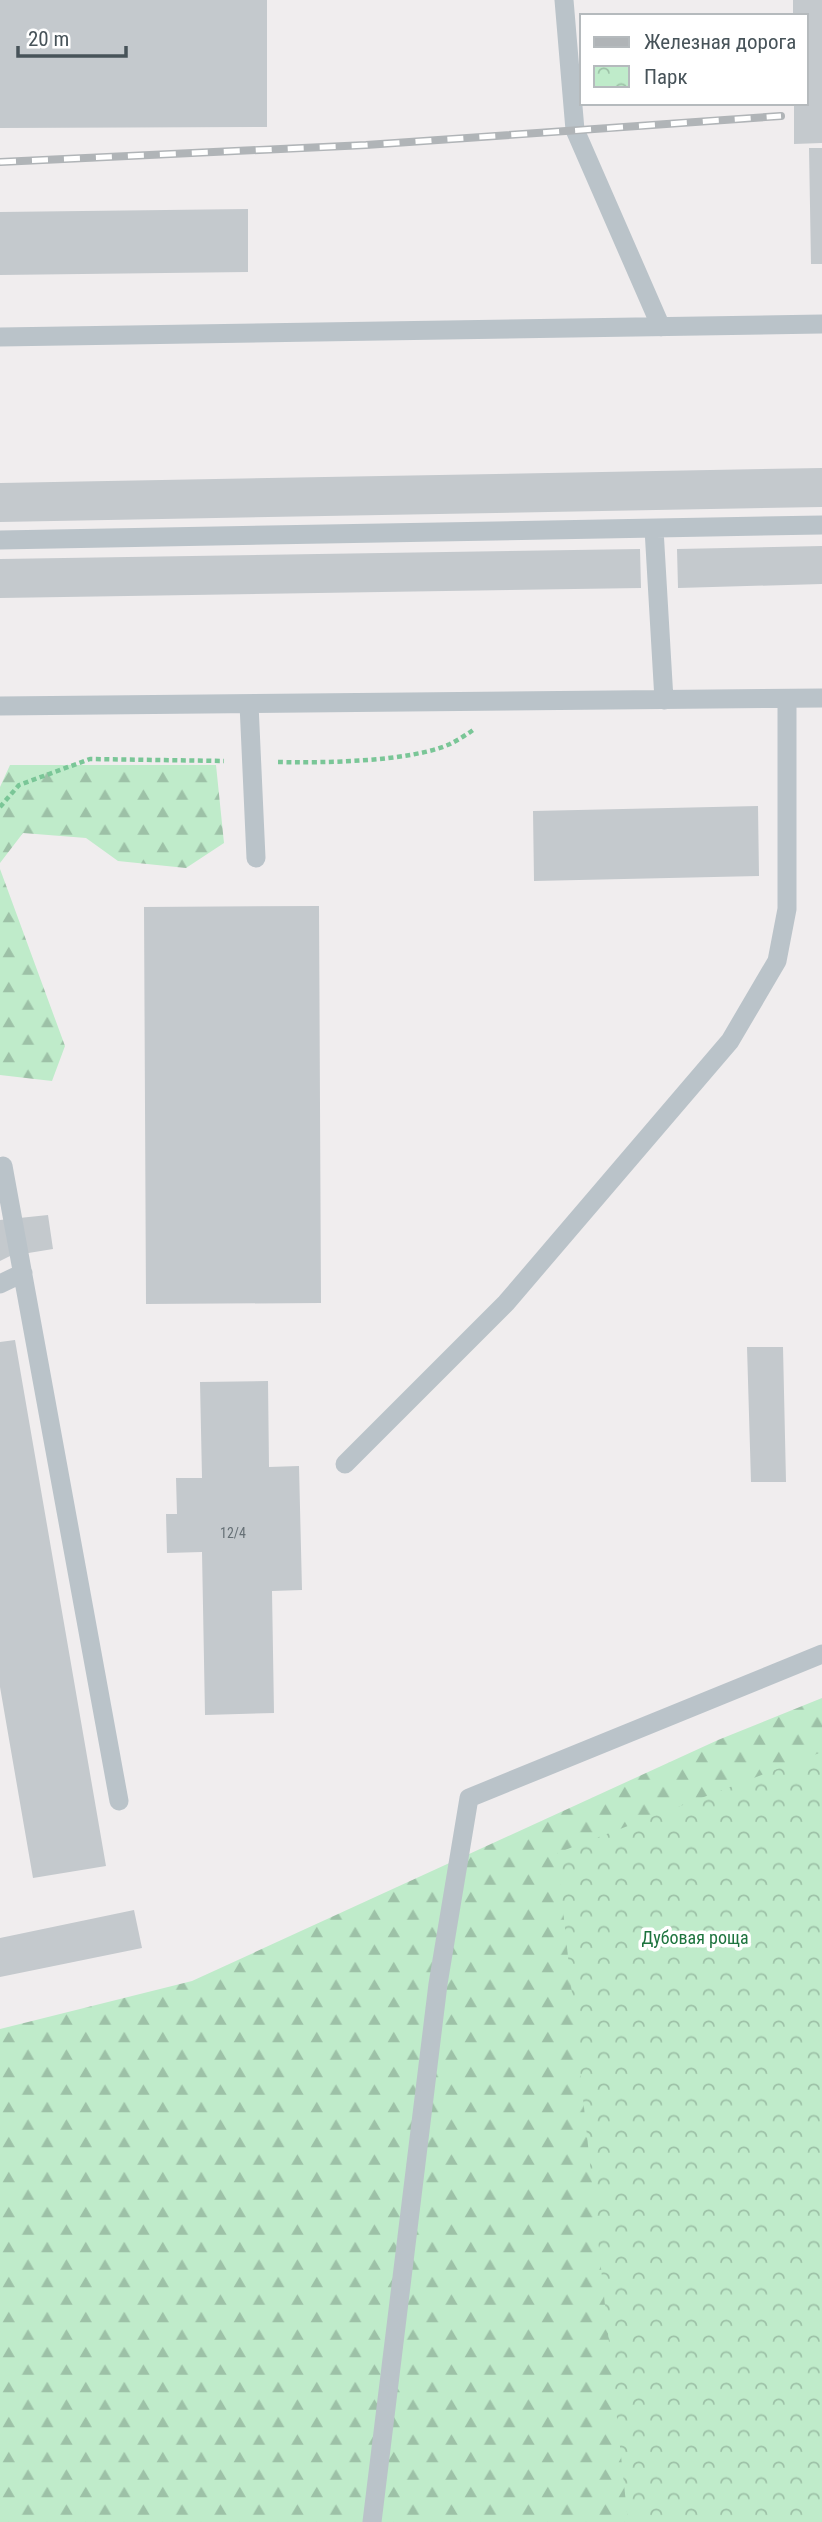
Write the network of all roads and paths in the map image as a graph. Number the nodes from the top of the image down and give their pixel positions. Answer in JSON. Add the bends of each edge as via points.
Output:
{"nodes":[{"id":1,"x":564,"y":0,"type":"edge"},
{"id":2,"x":822,"y":324,"type":"edge"},
{"id":3,"x":661,"y":327,"type":"junction"},
{"id":4,"x":0,"y":337,"type":"edge"},
{"id":5,"x":822,"y":525,"type":"edge"},
{"id":6,"x":654,"y":529,"type":"junction"},
{"id":7,"x":0,"y":540,"type":"edge"},
{"id":8,"x":822,"y":698,"type":"edge"},
{"id":9,"x":787,"y":699,"type":"junction"},
{"id":10,"x":664,"y":700,"type":"junction"},
{"id":11,"x":249,"y":704,"type":"junction"},
{"id":12,"x":0,"y":706,"type":"edge"},
{"id":13,"x":482,"y":725,"type":"dead end"},
{"id":14,"x":251,"y":762,"type":"junction"},
{"id":15,"x":0,"y":807,"type":"edge"},
{"id":16,"x":256,"y":858,"type":"dead end"},
{"id":17,"x":1,"y":1161,"type":"edge"},
{"id":18,"x":23,"y":1273,"type":"junction"},
{"id":19,"x":0,"y":1284,"type":"edge"},
{"id":20,"x":345,"y":1464,"type":"dead end"},
{"id":21,"x":822,"y":1654,"type":"edge"},
{"id":22,"x":119,"y":1801,"type":"dead end"},
{"id":23,"x":372,"y":2522,"type":"edge"}],
"edges":[{"from":1,"to":3,"type":"lane","via":[[575,130]]},
{"from":2,"to":3,"type":"lane"},
{"from":3,"to":4,"type":"lane"},
{"from":5,"to":6,"type":"lane"},
{"from":6,"to":7,"type":"lane"},
{"from":6,"to":10,"type":"lane"},
{"from":8,"to":9,"type":"lane"},
{"from":9,"to":10,"type":"lane"},
{"from":9,"to":20,"type":"lane","via":[[787,909],[778,961],[730,1041],[506,1304]]},
{"from":10,"to":11,"type":"lane"},
{"from":11,"to":12,"type":"lane"},
{"from":11,"to":14,"type":"lane"},
{"from":13,"to":14,"type":"path","via":[[449,744],[412,755]]},
{"from":14,"to":15,"type":"path","via":[[90,759],[19,785]]},
{"from":14,"to":16,"type":"lane"},
{"from":17,"to":18,"type":"lane"},
{"from":18,"to":19,"type":"lane"},
{"from":18,"to":22,"type":"lane"},
{"from":21,"to":23,"type":"lane","via":[[469,1798],[438,1984]]}]}
